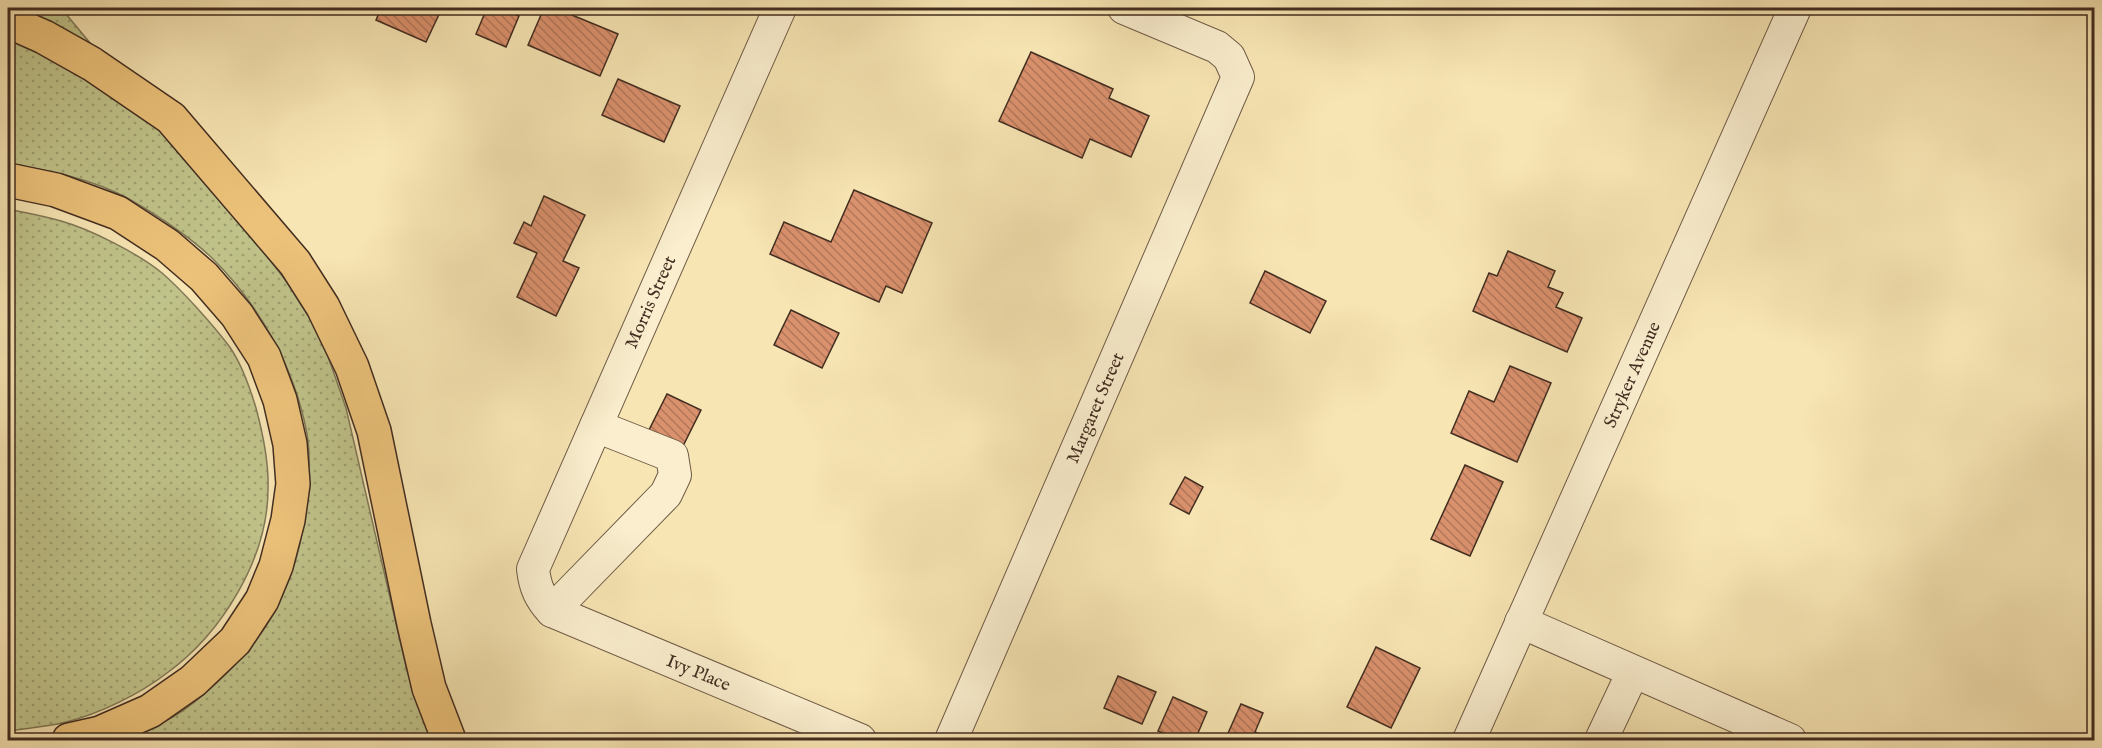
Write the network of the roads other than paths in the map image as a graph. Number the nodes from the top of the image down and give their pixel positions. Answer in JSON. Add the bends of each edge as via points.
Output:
{"nodes":[{"id":1,"x":780,"y":8,"type":"edge"},
{"id":2,"x":1124,"y":8,"type":"edge"},
{"id":3,"x":1795,"y":8,"type":"edge"},
{"id":4,"x":8,"y":21,"type":"edge"},
{"id":5,"x":8,"y":180,"type":"edge"},
{"id":6,"x":596,"y":426,"type":"junction"},
{"id":7,"x":547,"y":605,"type":"junction"},
{"id":8,"x":1521,"y":622,"type":"junction"},
{"id":9,"x":1633,"y":672,"type":"junction"},
{"id":10,"x":69,"y":741,"type":"edge"},
{"id":11,"x":449,"y":741,"type":"edge"},
{"id":12,"x":860,"y":741,"type":"edge"},
{"id":13,"x":951,"y":741,"type":"edge"},
{"id":14,"x":1469,"y":741,"type":"edge"},
{"id":15,"x":1601,"y":741,"type":"edge"},
{"id":16,"x":1790,"y":741,"type":"edge"}],
"edges":[{"from":1,"to":6,"type":"street","name":"Morris Street"},
{"from":2,"to":13,"type":"street","name":"Margaret Street","via":[[1216,47],[1229,57],[1238,77]]},
{"from":3,"to":8,"type":"street","name":"Stryker Avenue"},
{"from":4,"to":11,"type":"highway","via":[[92,64],[171,118],[295,263],[323,307],[352,367],[374,431],[429,688]]},
{"from":5,"to":10,"type":"highway","via":[[56,190],[117,213],[168,245],[204,277],[237,315],[264,357],[280,400],[290,444],[292,484],[288,520],[276,566],[262,600],[235,641],[193,681],[150,711],[100,733]]},
{"from":6,"to":7,"type":"street","name":"Morris Street","via":[[533,569],[535,584]]},
{"from":6,"to":7,"type":"street","via":[[672,456],[675,475],[666,494]]},
{"from":7,"to":12,"type":"street","name":"Ivy Place"},
{"from":8,"to":9,"type":"street"},
{"from":8,"to":14,"type":"street","name":"Stryker Avenue"},
{"from":9,"to":15,"type":"street"},
{"from":9,"to":16,"type":"street"}]}
